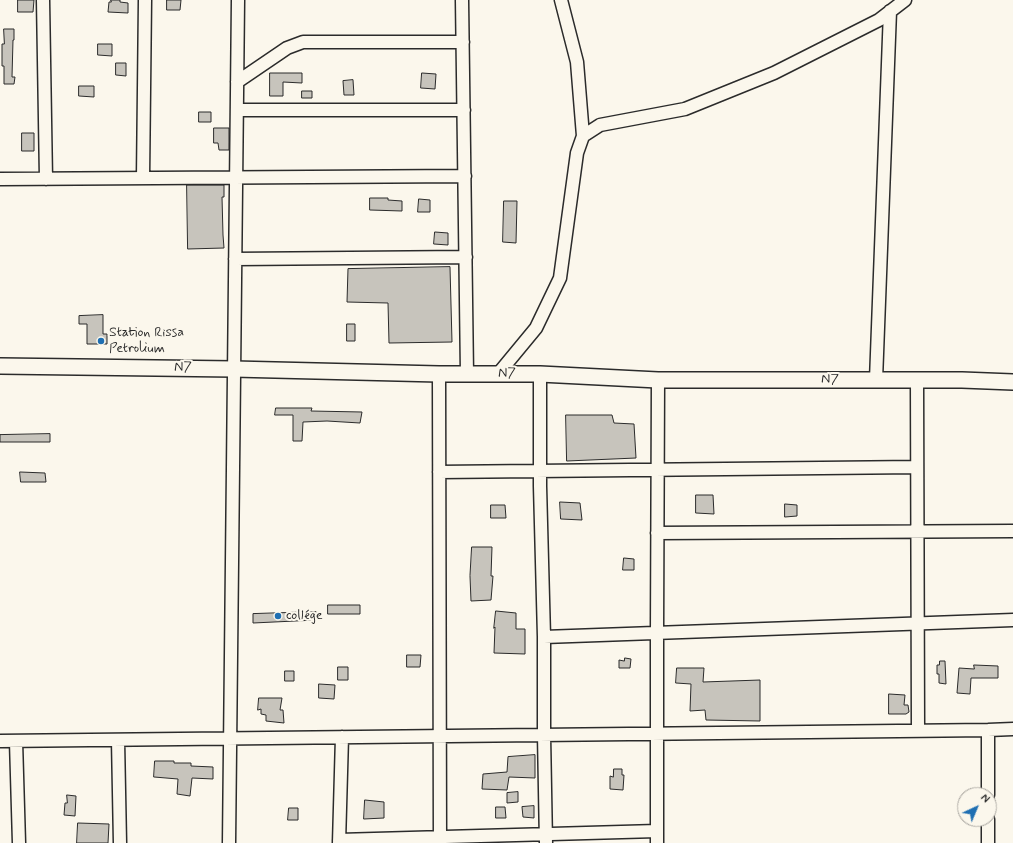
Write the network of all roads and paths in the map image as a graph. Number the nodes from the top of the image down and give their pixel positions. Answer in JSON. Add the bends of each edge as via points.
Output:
{"nodes":[{"id":1,"x":43,"y":0,"type":"edge"},
{"id":2,"x":145,"y":0,"type":"edge"},
{"id":3,"x":238,"y":0,"type":"edge"},
{"id":4,"x":462,"y":0,"type":"edge"},
{"id":5,"x":561,"y":0,"type":"edge"},
{"id":6,"x":905,"y":0,"type":"edge"},
{"id":7,"x":890,"y":11,"type":"junction"},
{"id":8,"x":463,"y":42,"type":"junction"},
{"id":9,"x":237,"y":82,"type":"junction"},
{"id":10,"x":237,"y":110,"type":"junction"},
{"id":11,"x":464,"y":110,"type":"junction"},
{"id":12,"x":583,"y":136,"type":"junction"},
{"id":13,"x":465,"y":176,"type":"junction"},
{"id":14,"x":143,"y":178,"type":"junction"},
{"id":15,"x":236,"y":178,"type":"junction"},
{"id":16,"x":0,"y":179,"type":"edge"},
{"id":17,"x":46,"y":179,"type":"junction"},
{"id":18,"x":466,"y":257,"type":"junction"},
{"id":19,"x":235,"y":258,"type":"junction"},
{"id":20,"x":0,"y":366,"type":"edge"},
{"id":21,"x":234,"y":368,"type":"junction"},
{"id":22,"x":439,"y":374,"type":"junction"},
{"id":23,"x":468,"y":374,"type":"junction"},
{"id":24,"x":498,"y":374,"type":"junction"},
{"id":25,"x":540,"y":374,"type":"junction"},
{"id":26,"x":658,"y":380,"type":"junction"},
{"id":27,"x":876,"y":380,"type":"junction"},
{"id":28,"x":917,"y":380,"type":"junction"},
{"id":29,"x":1013,"y":382,"type":"edge"},
{"id":30,"x":917,"y":467,"type":"junction"},
{"id":31,"x":658,"y":470,"type":"junction"},
{"id":32,"x":540,"y":471,"type":"junction"},
{"id":33,"x":439,"y":472,"type":"junction"},
{"id":34,"x":1013,"y":531,"type":"edge"},
{"id":35,"x":918,"y":532,"type":"junction"},
{"id":36,"x":657,"y":533,"type":"junction"},
{"id":37,"x":1013,"y":620,"type":"edge"},
{"id":38,"x":918,"y":624,"type":"junction"},
{"id":39,"x":657,"y":633,"type":"junction"},
{"id":40,"x":544,"y":637,"type":"junction"},
{"id":41,"x":1013,"y":729,"type":"edge"},
{"id":42,"x":988,"y":730,"type":"junction"},
{"id":43,"x":918,"y":731,"type":"junction"},
{"id":44,"x":657,"y":734,"type":"junction"},
{"id":45,"x":544,"y":735,"type":"junction"},
{"id":46,"x":440,"y":736,"type":"junction"},
{"id":47,"x":342,"y":737,"type":"junction"},
{"id":48,"x":230,"y":738,"type":"junction"},
{"id":49,"x":118,"y":740,"type":"junction"},
{"id":50,"x":0,"y":741,"type":"edge"},
{"id":51,"x":16,"y":741,"type":"junction"},
{"id":52,"x":988,"y":787,"type":"edge"},
{"id":53,"x":988,"y":827,"type":"edge"},
{"id":54,"x":657,"y":837,"type":"edge"},
{"id":55,"x":546,"y":839,"type":"edge"},
{"id":56,"x":440,"y":840,"type":"edge"},
{"id":57,"x":339,"y":842,"type":"edge"},
{"id":58,"x":19,"y":843,"type":"edge"},
{"id":59,"x":120,"y":843,"type":"edge"},
{"id":60,"x":229,"y":843,"type":"edge"},
{"id":61,"x":988,"y":843,"type":"edge"}],
"edges":[{"from":1,"to":17,"type":"street"},
{"from":2,"to":14,"type":"street"},
{"from":3,"to":9,"type":"street"},
{"from":4,"to":8,"type":"street"},
{"from":5,"to":12,"type":"street","via":[[577,62]]},
{"from":6,"to":7,"type":"street"},
{"from":7,"to":12,"type":"street","via":[[879,20],[767,76],[685,109],[600,125]]},
{"from":7,"to":27,"type":"street"},
{"from":8,"to":9,"type":"street","via":[[303,42],[287,48]]},
{"from":8,"to":11,"type":"street"},
{"from":9,"to":10,"type":"street"},
{"from":10,"to":11,"type":"street"},
{"from":10,"to":15,"type":"street"},
{"from":11,"to":13,"type":"street"},
{"from":12,"to":24,"type":"street","via":[[576,153],[560,278],[536,328]]},
{"from":13,"to":15,"type":"street"},
{"from":13,"to":18,"type":"street"},
{"from":14,"to":15,"type":"street"},
{"from":14,"to":17,"type":"street"},
{"from":15,"to":19,"type":"street"},
{"from":16,"to":17,"type":"street"},
{"from":18,"to":19,"type":"street"},
{"from":18,"to":23,"type":"street"},
{"from":19,"to":21,"type":"street"},
{"from":20,"to":21,"type":"main road","name":"N7"},
{"from":21,"to":22,"type":"main road","name":"N7"},
{"from":21,"to":48,"type":"street"},
{"from":22,"to":23,"type":"main road","name":"N7"},
{"from":22,"to":33,"type":"street"},
{"from":23,"to":24,"type":"main road","name":"N7"},
{"from":24,"to":25,"type":"main road","name":"N7"},
{"from":25,"to":26,"type":"main road","name":"N7"},
{"from":25,"to":32,"type":"street"},
{"from":26,"to":27,"type":"main road","name":"N7"},
{"from":26,"to":31,"type":"street"},
{"from":27,"to":28,"type":"main road","name":"N7"},
{"from":28,"to":29,"type":"main road","name":"N7"},
{"from":28,"to":30,"type":"street"},
{"from":30,"to":31,"type":"street"},
{"from":30,"to":35,"type":"street"},
{"from":31,"to":32,"type":"street"},
{"from":31,"to":36,"type":"street"},
{"from":32,"to":33,"type":"street"},
{"from":32,"to":40,"type":"street"},
{"from":33,"to":46,"type":"street"},
{"from":34,"to":35,"type":"street"},
{"from":35,"to":36,"type":"street"},
{"from":35,"to":38,"type":"street"},
{"from":36,"to":39,"type":"street"},
{"from":37,"to":38,"type":"street"},
{"from":38,"to":39,"type":"street"},
{"from":38,"to":43,"type":"street"},
{"from":39,"to":40,"type":"street"},
{"from":39,"to":44,"type":"street"},
{"from":40,"to":45,"type":"street"},
{"from":41,"to":42,"type":"street"},
{"from":42,"to":43,"type":"street"},
{"from":42,"to":52,"type":"street"},
{"from":43,"to":44,"type":"street"},
{"from":44,"to":45,"type":"street"},
{"from":44,"to":54,"type":"street"},
{"from":45,"to":46,"type":"street"},
{"from":45,"to":55,"type":"street"},
{"from":46,"to":47,"type":"street"},
{"from":46,"to":56,"type":"street"},
{"from":47,"to":48,"type":"street"},
{"from":47,"to":57,"type":"street"},
{"from":48,"to":49,"type":"street"},
{"from":48,"to":60,"type":"street"},
{"from":49,"to":51,"type":"street"},
{"from":49,"to":59,"type":"street"},
{"from":50,"to":51,"type":"street"},
{"from":51,"to":58,"type":"street"},
{"from":53,"to":61,"type":"street"},
{"from":54,"to":55,"type":"street"},
{"from":55,"to":56,"type":"street"},
{"from":56,"to":57,"type":"street"}]}
